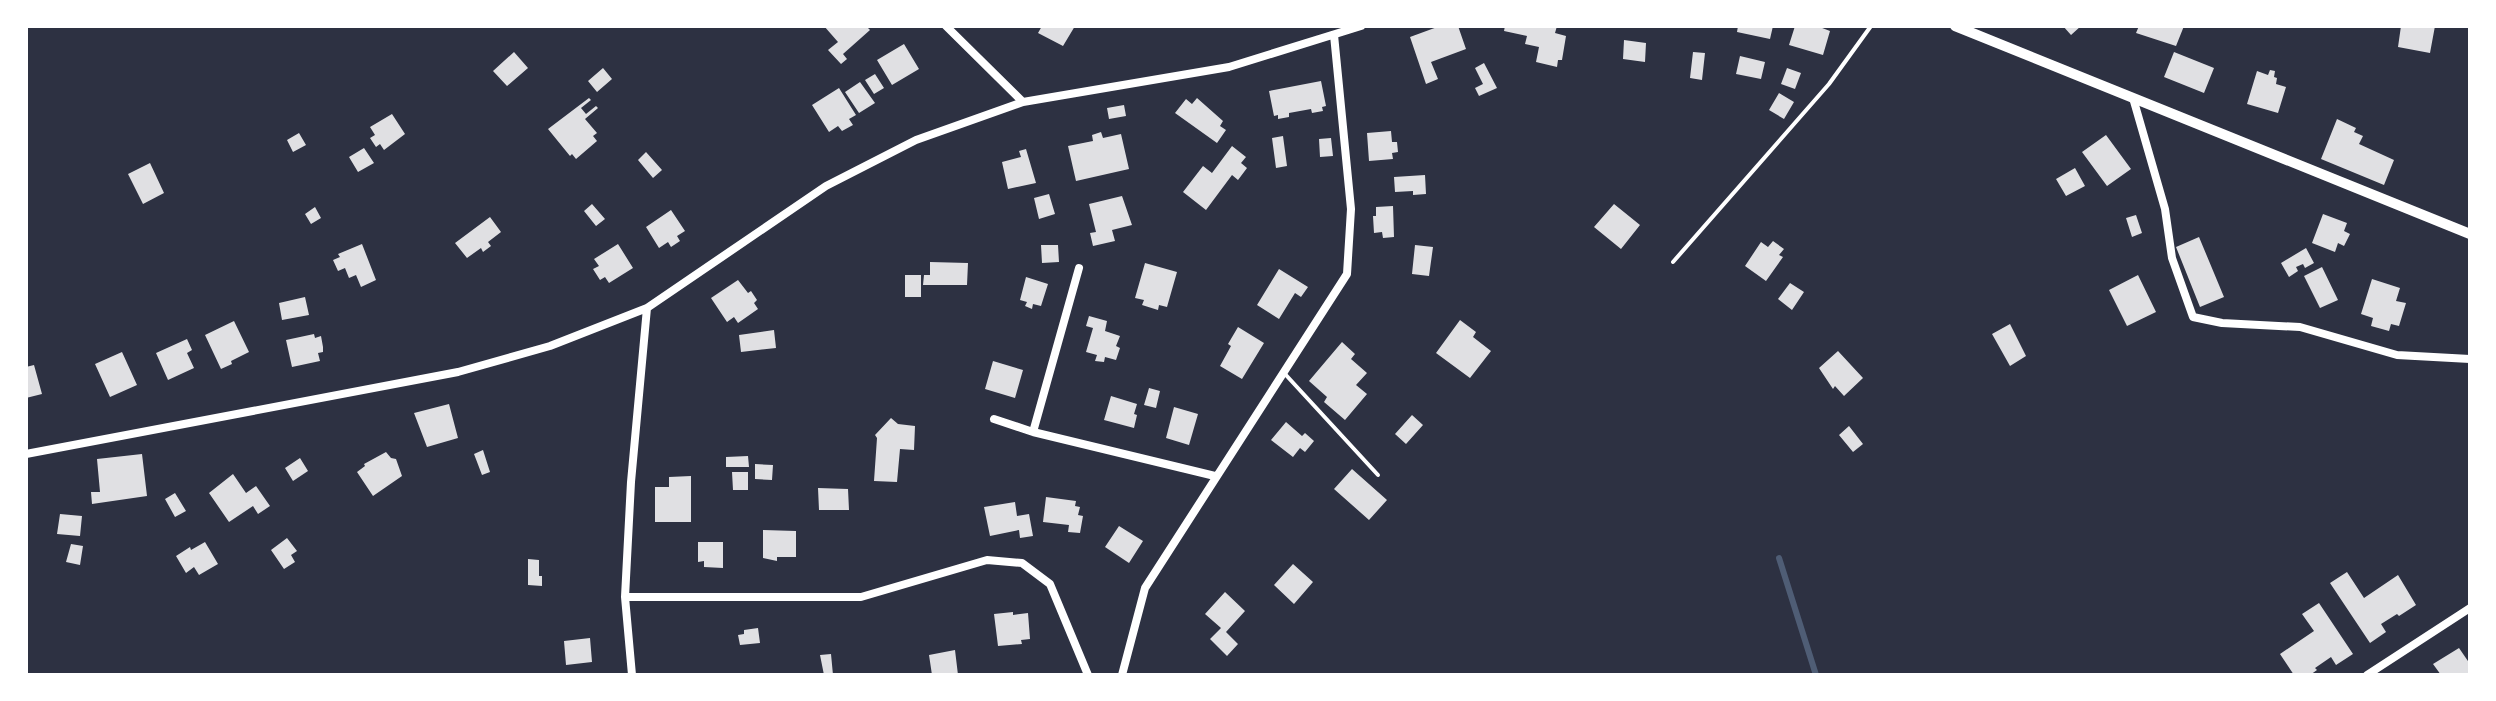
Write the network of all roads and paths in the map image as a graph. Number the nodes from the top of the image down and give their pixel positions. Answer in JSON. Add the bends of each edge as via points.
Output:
{"nodes":[{"id":1,"x":946,"y":26,"type":"edge"},
{"id":2,"x":1361,"y":26,"type":"edge"},
{"id":3,"x":1871,"y":26,"type":"edge"},
{"id":4,"x":1955,"y":26,"type":"edge"},
{"id":5,"x":1334,"y":35,"type":"junction"},
{"id":6,"x":2133,"y":98,"type":"junction"},
{"id":7,"x":1023,"y":102,"type":"junction"},
{"id":8,"x":2470,"y":234,"type":"edge"},
{"id":9,"x":1673,"y":262,"type":"dead end"},
{"id":10,"x":1079,"y":268,"type":"dead end"},
{"id":11,"x":647,"y":308,"type":"junction"},
{"id":12,"x":2470,"y":359,"type":"edge"},
{"id":13,"x":1283,"y":373,"type":"junction"},
{"id":14,"x":994,"y":419,"type":"dead end"},
{"id":15,"x":1033,"y":432,"type":"junction"},
{"id":16,"x":26,"y":454,"type":"edge"},
{"id":17,"x":1378,"y":475,"type":"dead end"},
{"id":18,"x":1215,"y":476,"type":"junction"},
{"id":19,"x":625,"y":597,"type":"junction"},
{"id":20,"x":2470,"y":608,"type":"edge"},
{"id":21,"x":632,"y":675,"type":"edge"},
{"id":22,"x":1088,"y":675,"type":"edge"},
{"id":23,"x":1122,"y":675,"type":"edge"},
{"id":24,"x":2367,"y":675,"type":"edge"}],
"edges":[{"from":1,"to":7,"type":"street"},
{"from":2,"to":5,"type":"street"},
{"from":3,"to":9,"type":"path","via":[[1829,84]]},
{"from":4,"to":6,"type":"street"},
{"from":5,"to":7,"type":"street","via":[[1229,67]]},
{"from":5,"to":13,"type":"street","via":[[1351,209],[1347,274]]},
{"from":6,"to":8,"type":"street"},
{"from":6,"to":12,"type":"street","via":[[2165,209],[2172,258],[2193,317],[2300,327],[2397,355]]},
{"from":7,"to":11,"type":"street","via":[[916,140],[826,186]]},
{"from":10,"to":15,"type":"street"},
{"from":11,"to":16,"type":"street","via":[[550,346],[458,372]]},
{"from":11,"to":19,"type":"street"},
{"from":13,"to":17,"type":"lane"},
{"from":13,"to":18,"type":"street"},
{"from":14,"to":15,"type":"street"},
{"from":15,"to":18,"type":"street"},
{"from":18,"to":23,"type":"street","via":[[1145,588]]},
{"from":19,"to":21,"type":"street"},
{"from":19,"to":22,"type":"street","via":[[861,597],[987,560],[1022,563],[1050,584]]},
{"from":20,"to":24,"type":"street"}]}
